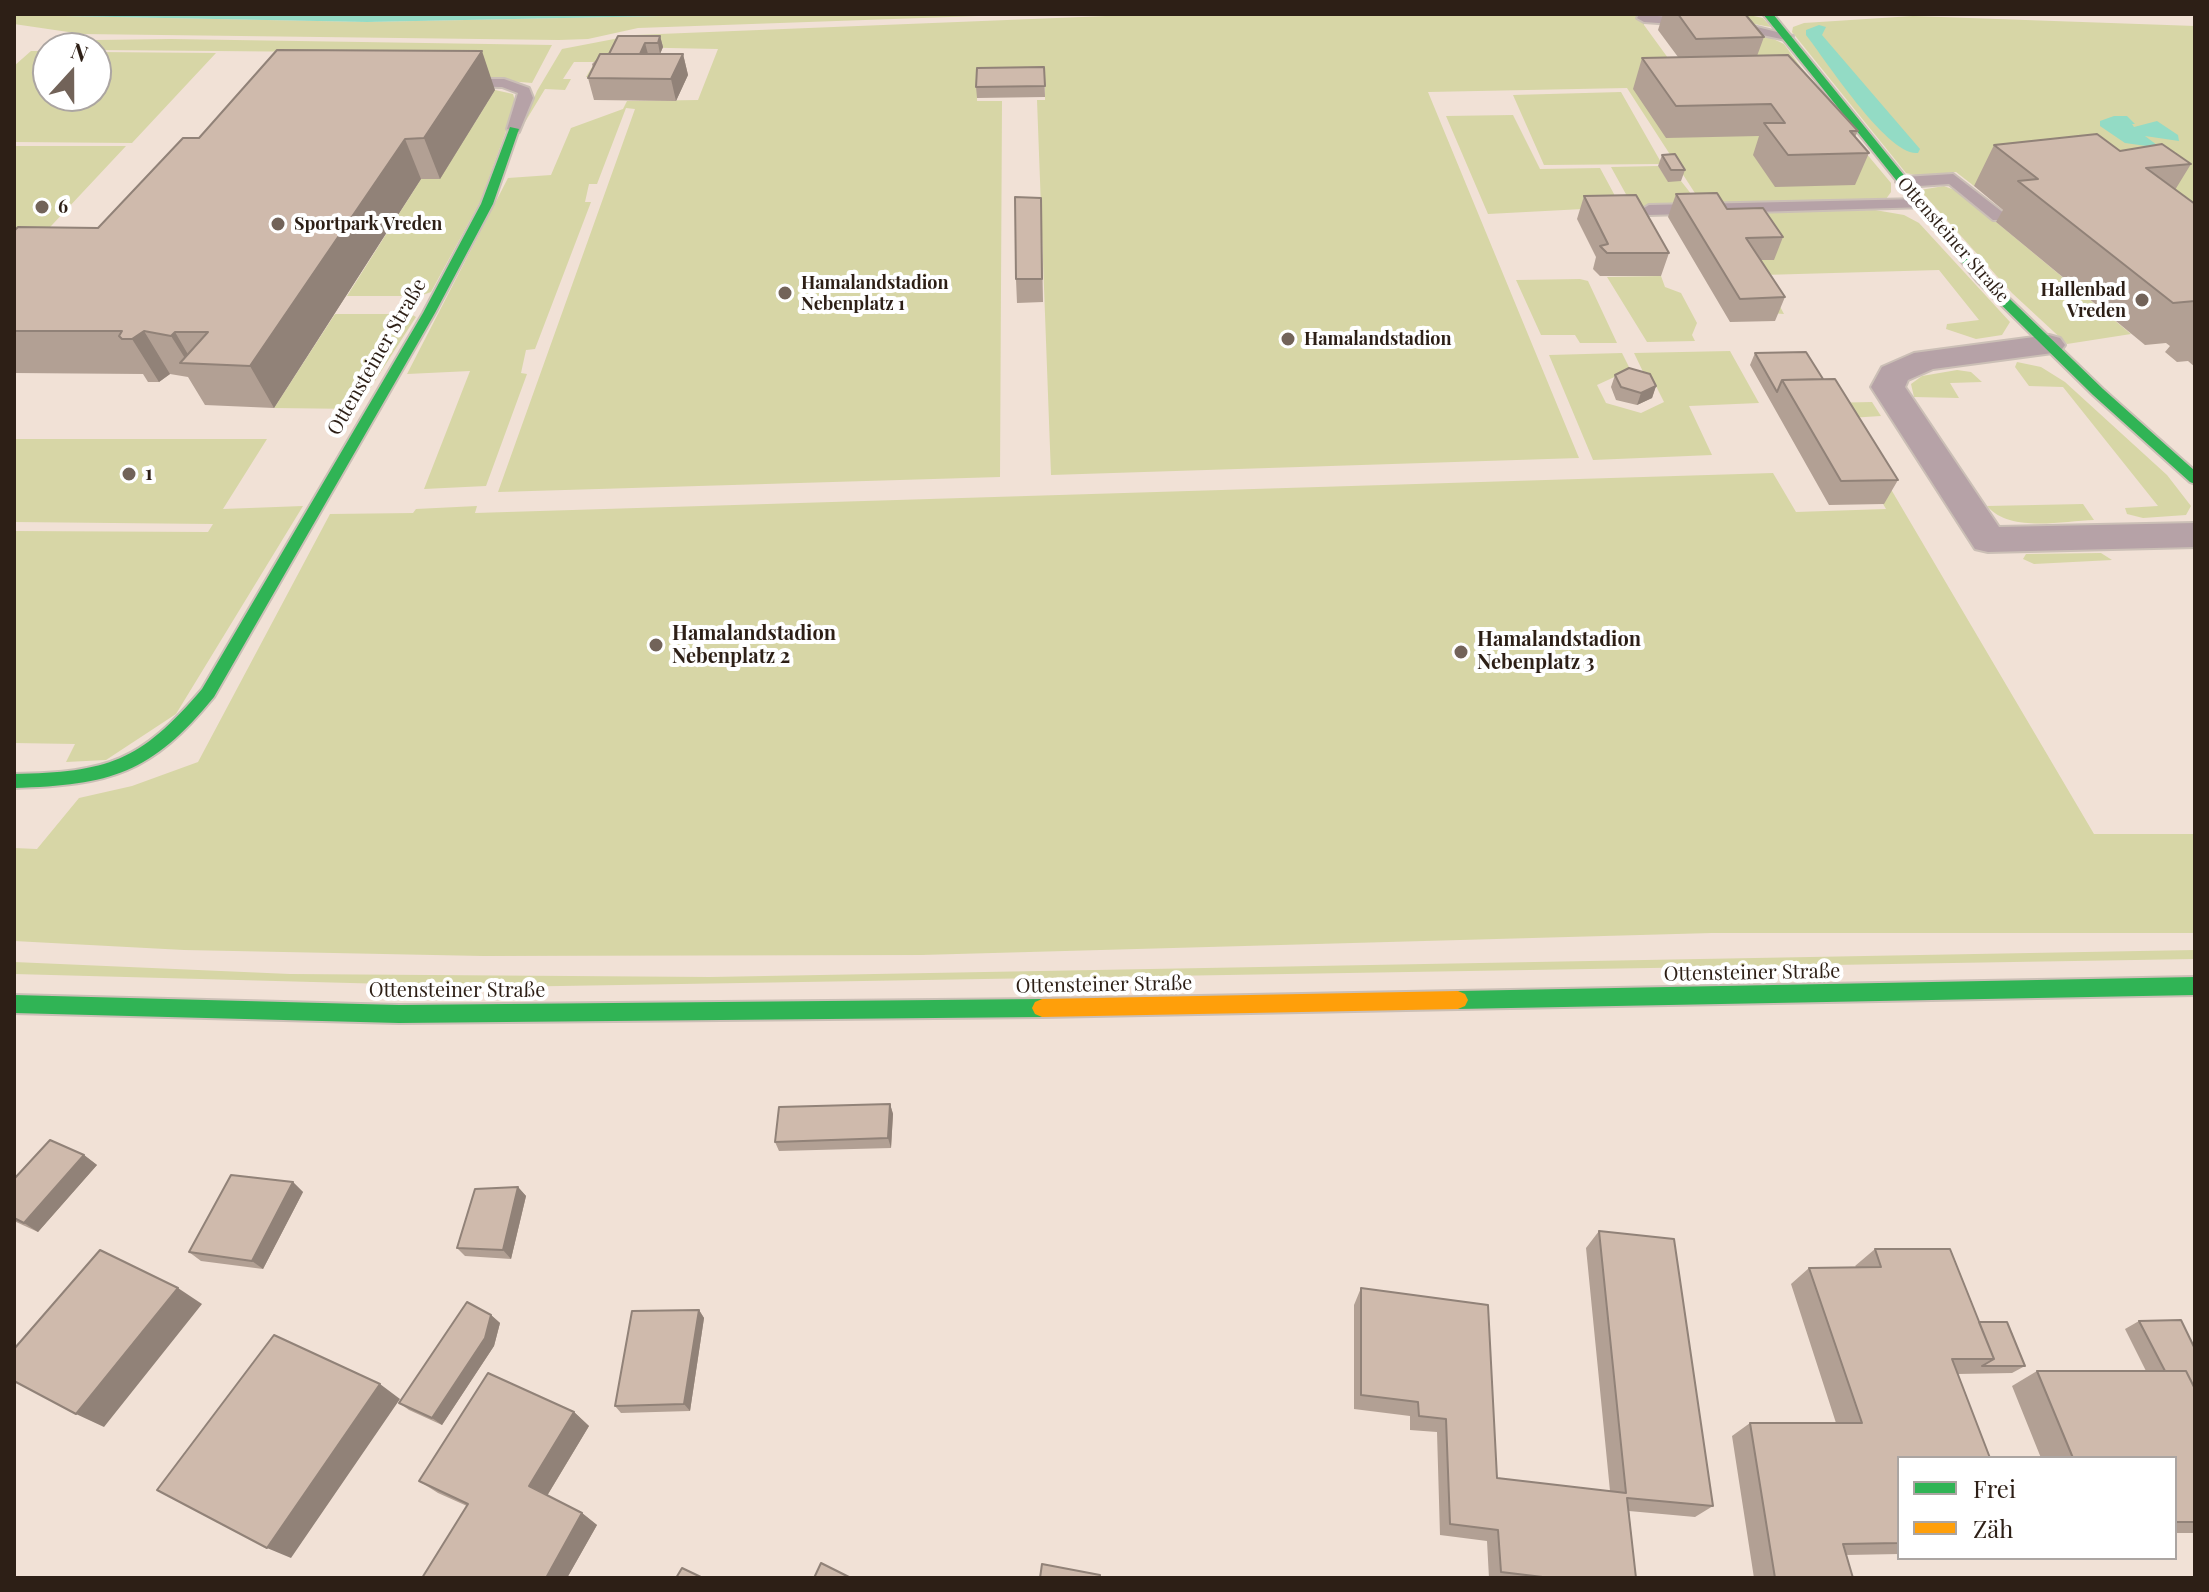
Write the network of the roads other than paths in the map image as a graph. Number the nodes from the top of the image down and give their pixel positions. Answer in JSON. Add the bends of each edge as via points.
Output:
{"nodes":[{"id":1,"x":1768,"y":14,"type":"edge"},
{"id":2,"x":1644,"y":18,"type":"dead end"},
{"id":3,"x":1786,"y":36,"type":"junction"},
{"id":4,"x":441,"y":83,"type":"edge"},
{"id":5,"x":514,"y":129,"type":"joint"},
{"id":6,"x":1904,"y":182,"type":"junction"},
{"id":7,"x":1921,"y":204,"type":"junction"},
{"id":8,"x":1649,"y":210,"type":"edge"},
{"id":9,"x":1999,"y":217,"type":"dead end"},
{"id":10,"x":2049,"y":345,"type":"junction"},
{"id":11,"x":2195,"y":479,"type":"edge"},
{"id":12,"x":2195,"y":535,"type":"edge"},
{"id":13,"x":14,"y":781,"type":"edge"},
{"id":14,"x":2195,"y":986,"type":"edge"},
{"id":15,"x":14,"y":1004,"type":"edge"}],
"edges":[{"from":1,"to":3,"type":"street","name":"Ottensteiner Straße"},
{"from":2,"to":3,"type":"lane","via":[[1729,24]]},
{"from":3,"to":6,"type":"street","name":"Ottensteiner Straße"},
{"from":4,"to":5,"type":"lane","via":[[518,86],[526,98]]},
{"from":5,"to":13,"type":"street","name":"Ottensteiner Straße","via":[[487,204],[429,313],[184,727],[157,752],[98,778]]},
{"from":6,"to":7,"type":"street","name":"Ottensteiner Straße"},
{"from":6,"to":9,"type":"lane","via":[[1953,179]]},
{"from":7,"to":8,"type":"lane"},
{"from":7,"to":10,"type":"street","name":"Ottensteiner Straße","via":[[1981,278]]},
{"from":10,"to":11,"type":"street","name":"Ottensteiner Straße"},
{"from":10,"to":12,"type":"street","via":[[1926,360],[1894,374],[1888,387],[1988,540]]},
{"from":14,"to":15,"type":"street","name":"Ottensteiner Straße","via":[[755,1013],[247,1012]]}]}
